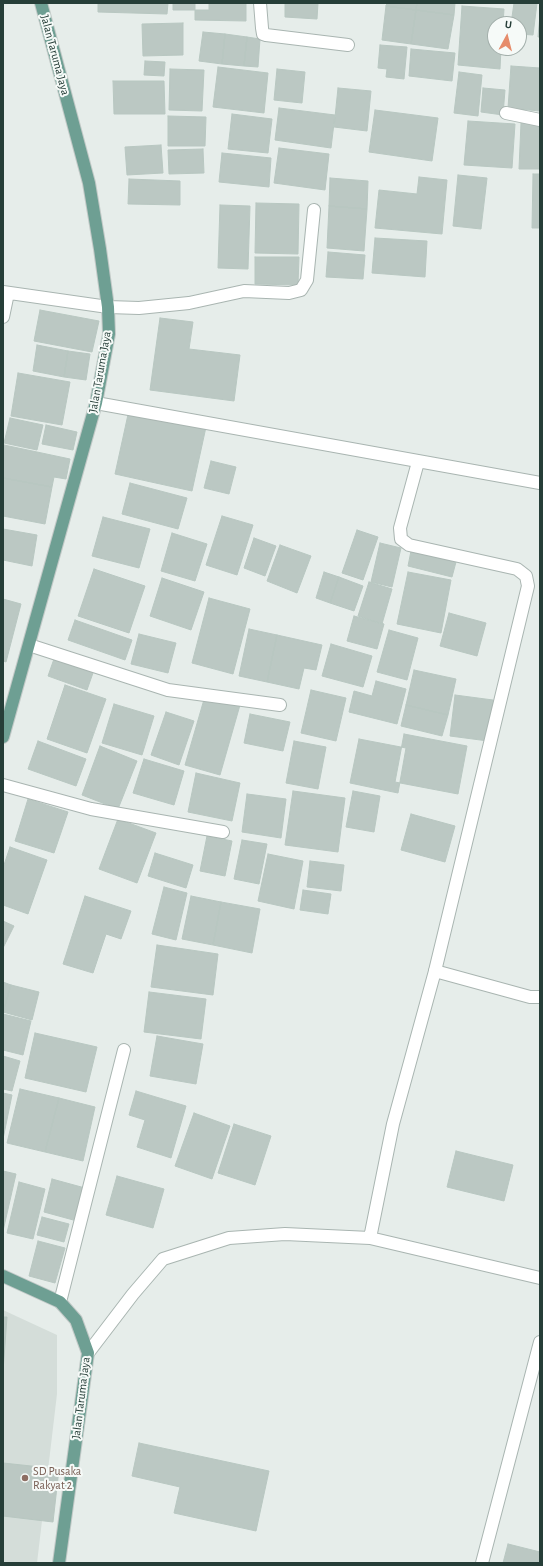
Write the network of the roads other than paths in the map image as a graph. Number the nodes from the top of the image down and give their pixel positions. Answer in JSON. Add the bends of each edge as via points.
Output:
{"nodes":[{"id":1,"x":41,"y":3,"type":"edge"},
{"id":2,"x":260,"y":3,"type":"edge"},
{"id":3,"x":348,"y":45,"type":"dead end"},
{"id":4,"x":506,"y":113,"type":"dead end"},
{"id":5,"x":540,"y":120,"type":"edge"},
{"id":6,"x":314,"y":210,"type":"dead end"},
{"id":7,"x":5,"y":292,"type":"edge"},
{"id":8,"x":108,"y":307,"type":"junction"},
{"id":9,"x":3,"y":317,"type":"edge"},
{"id":10,"x":96,"y":403,"type":"junction"},
{"id":11,"x":418,"y":462,"type":"junction"},
{"id":12,"x":540,"y":484,"type":"edge"},
{"id":13,"x":28,"y":645,"type":"junction"},
{"id":14,"x":280,"y":705,"type":"dead end"},
{"id":15,"x":3,"y":737,"type":"edge"},
{"id":16,"x":3,"y":785,"type":"edge"},
{"id":17,"x":223,"y":832,"type":"dead end"},
{"id":18,"x":435,"y":971,"type":"junction"},
{"id":19,"x":540,"y":997,"type":"edge"},
{"id":20,"x":124,"y":1050,"type":"dead end"},
{"id":21,"x":370,"y":1238,"type":"junction"},
{"id":22,"x":3,"y":1276,"type":"edge"},
{"id":23,"x":540,"y":1278,"type":"edge"},
{"id":24,"x":60,"y":1302,"type":"junction"},
{"id":25,"x":540,"y":1342,"type":"edge"},
{"id":26,"x":88,"y":1353,"type":"junction"},
{"id":27,"x":59,"y":1563,"type":"edge"},
{"id":28,"x":482,"y":1563,"type":"edge"}],
"edges":[{"from":1,"to":8,"type":"main road","name":"Jalan Taruma Jaya","via":[[89,184]]},
{"from":2,"to":3,"type":"street","via":[[263,34]]},
{"from":4,"to":5,"type":"street"},
{"from":6,"to":8,"type":"street","via":[[307,280],[301,290],[289,293],[244,291],[189,303],[139,308]]},
{"from":7,"to":8,"type":"street"},
{"from":7,"to":9,"type":"street"},
{"from":8,"to":10,"type":"main road","name":"Jalan Taruma Jaya","via":[[109,334]]},
{"from":10,"to":11,"type":"street"},
{"from":10,"to":13,"type":"main road","name":"Jalan Taruma Jaya"},
{"from":11,"to":12,"type":"street"},
{"from":11,"to":18,"type":"street","via":[[400,528],[401,539],[408,545],[517,569],[526,576],[528,586]]},
{"from":13,"to":14,"type":"street","via":[[168,690]]},
{"from":13,"to":15,"type":"main road","name":"Jalan Taruma Jaya"},
{"from":16,"to":17,"type":"street","via":[[91,809]]},
{"from":18,"to":19,"type":"street","via":[[530,997]]},
{"from":18,"to":21,"type":"street","via":[[393,1124]]},
{"from":20,"to":24,"type":"street"},
{"from":21,"to":23,"type":"street"},
{"from":21,"to":26,"type":"street","via":[[285,1234],[228,1238],[163,1259]]},
{"from":22,"to":24,"type":"main road","name":"Jalan Taruma Jaya"},
{"from":24,"to":26,"type":"main road","name":"Jalan Taruma Jaya","via":[[76,1320]]},
{"from":25,"to":28,"type":"street"},
{"from":26,"to":27,"type":"main road","name":"Jalan Taruma Jaya"}]}
